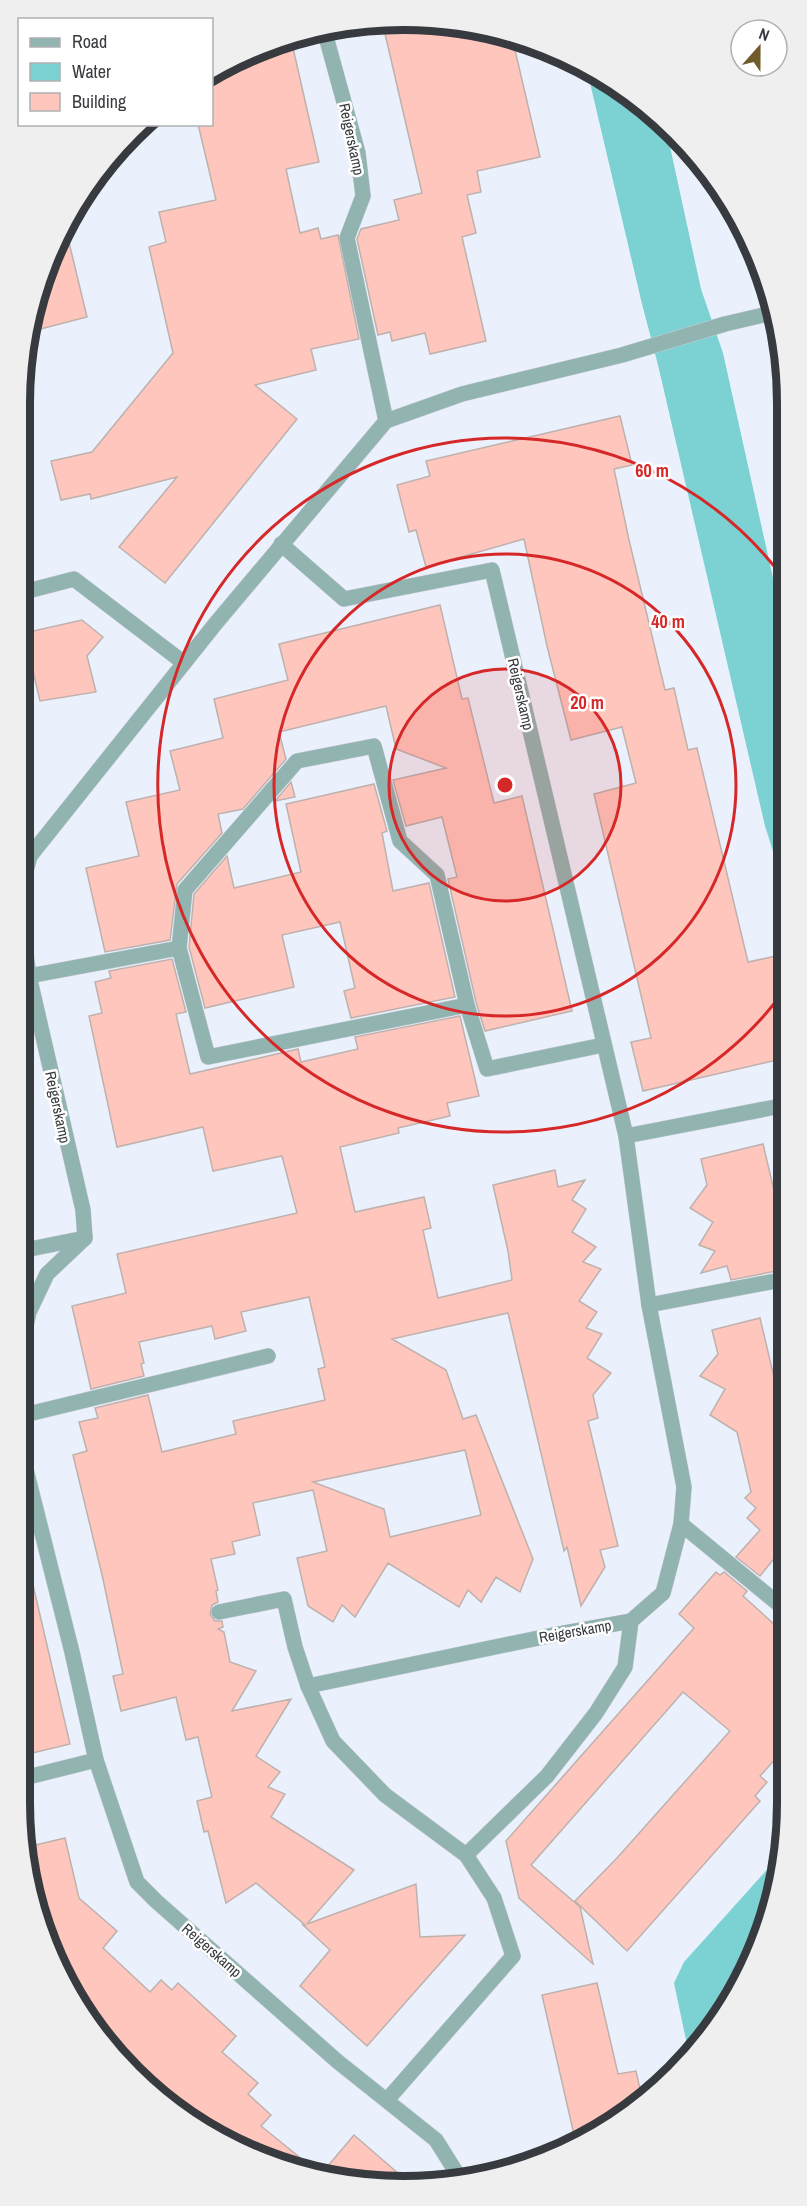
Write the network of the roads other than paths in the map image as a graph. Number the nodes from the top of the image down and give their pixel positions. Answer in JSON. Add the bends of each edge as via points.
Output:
{"nodes":[{"id":1,"x":326,"y":38,"type":"edge"},
{"id":2,"x":766,"y":314,"type":"edge"},
{"id":3,"x":386,"y":421,"type":"junction"},
{"id":4,"x":281,"y":544,"type":"junction"},
{"id":5,"x":30,"y":590,"type":"edge"},
{"id":6,"x":184,"y":663,"type":"junction"},
{"id":7,"x":30,"y":851,"type":"edge"},
{"id":8,"x":179,"y":948,"type":"junction"},
{"id":9,"x":30,"y":976,"type":"edge"},
{"id":10,"x":30,"y":980,"type":"edge"},
{"id":11,"x":467,"y":1005,"type":"junction"},
{"id":12,"x":603,"y":1045,"type":"junction"},
{"id":13,"x":777,"y":1107,"type":"edge"},
{"id":14,"x":626,"y":1136,"type":"junction"},
{"id":15,"x":85,"y":1238,"type":"junction"},
{"id":16,"x":30,"y":1249,"type":"edge"},
{"id":17,"x":777,"y":1281,"type":"edge"},
{"id":18,"x":649,"y":1305,"type":"junction"},
{"id":19,"x":30,"y":1310,"type":"edge"},
{"id":20,"x":268,"y":1356,"type":"dead end"},
{"id":21,"x":30,"y":1414,"type":"edge"},
{"id":22,"x":30,"y":1486,"type":"edge"},
{"id":23,"x":681,"y":1524,"type":"junction"},
{"id":24,"x":777,"y":1603,"type":"edge"},
{"id":25,"x":219,"y":1612,"type":"dead end"},
{"id":26,"x":631,"y":1621,"type":"junction"},
{"id":27,"x":308,"y":1686,"type":"junction"},
{"id":28,"x":96,"y":1760,"type":"junction"},
{"id":29,"x":30,"y":1776,"type":"edge"},
{"id":30,"x":466,"y":1855,"type":"junction"},
{"id":31,"x":387,"y":2100,"type":"junction"},
{"id":32,"x":456,"y":2172,"type":"edge"}],
"edges":[{"from":1,"to":3,"type":"street","name":"Reigerskamp","via":[[358,153],[363,196],[347,238]]},
{"from":2,"to":3,"type":"street","via":[[462,394]]},
{"from":3,"to":4,"type":"street"},
{"from":4,"to":6,"type":"street"},
{"from":4,"to":12,"type":"street","name":"Reigerskamp","via":[[344,599],[492,570]]},
{"from":5,"to":6,"type":"street","via":[[74,579]]},
{"from":6,"to":7,"type":"street"},
{"from":8,"to":9,"type":"street"},
{"from":8,"to":11,"type":"street","via":[[208,1057]]},
{"from":8,"to":11,"type":"street","via":[[185,890],[297,761],[374,746],[400,841],[437,875]]},
{"from":10,"to":15,"type":"street","name":"Reigerskamp","via":[[83,1210]]},
{"from":11,"to":12,"type":"street","via":[[487,1069]]},
{"from":12,"to":14,"type":"street","name":"Reigerskamp"},
{"from":13,"to":14,"type":"street"},
{"from":14,"to":18,"type":"street","name":"Reigerskamp"},
{"from":15,"to":16,"type":"street"},
{"from":15,"to":19,"type":"street","via":[[47,1274]]},
{"from":17,"to":18,"type":"street"},
{"from":18,"to":23,"type":"street","name":"Reigerskamp","via":[[684,1486]]},
{"from":20,"to":21,"type":"street"},
{"from":22,"to":28,"type":"street","name":"Reigerskamp"},
{"from":23,"to":24,"type":"street"},
{"from":23,"to":26,"type":"street","name":"Reigerskamp","via":[[663,1593]]},
{"from":25,"to":27,"type":"street","via":[[284,1599]]},
{"from":26,"to":27,"type":"street","name":"Reigerskamp"},
{"from":26,"to":30,"type":"street","name":"Reigerskamp","via":[[625,1667],[596,1713],[547,1776]]},
{"from":27,"to":30,"type":"street","via":[[333,1741],[385,1795]]},
{"from":28,"to":29,"type":"street"},
{"from":28,"to":31,"type":"street","name":"Reigerskamp","via":[[137,1882],[337,2061]]},
{"from":30,"to":31,"type":"street","via":[[494,1898],[513,1956]]},
{"from":31,"to":32,"type":"street","name":"Reigerskamp","via":[[436,2140]]}]}
